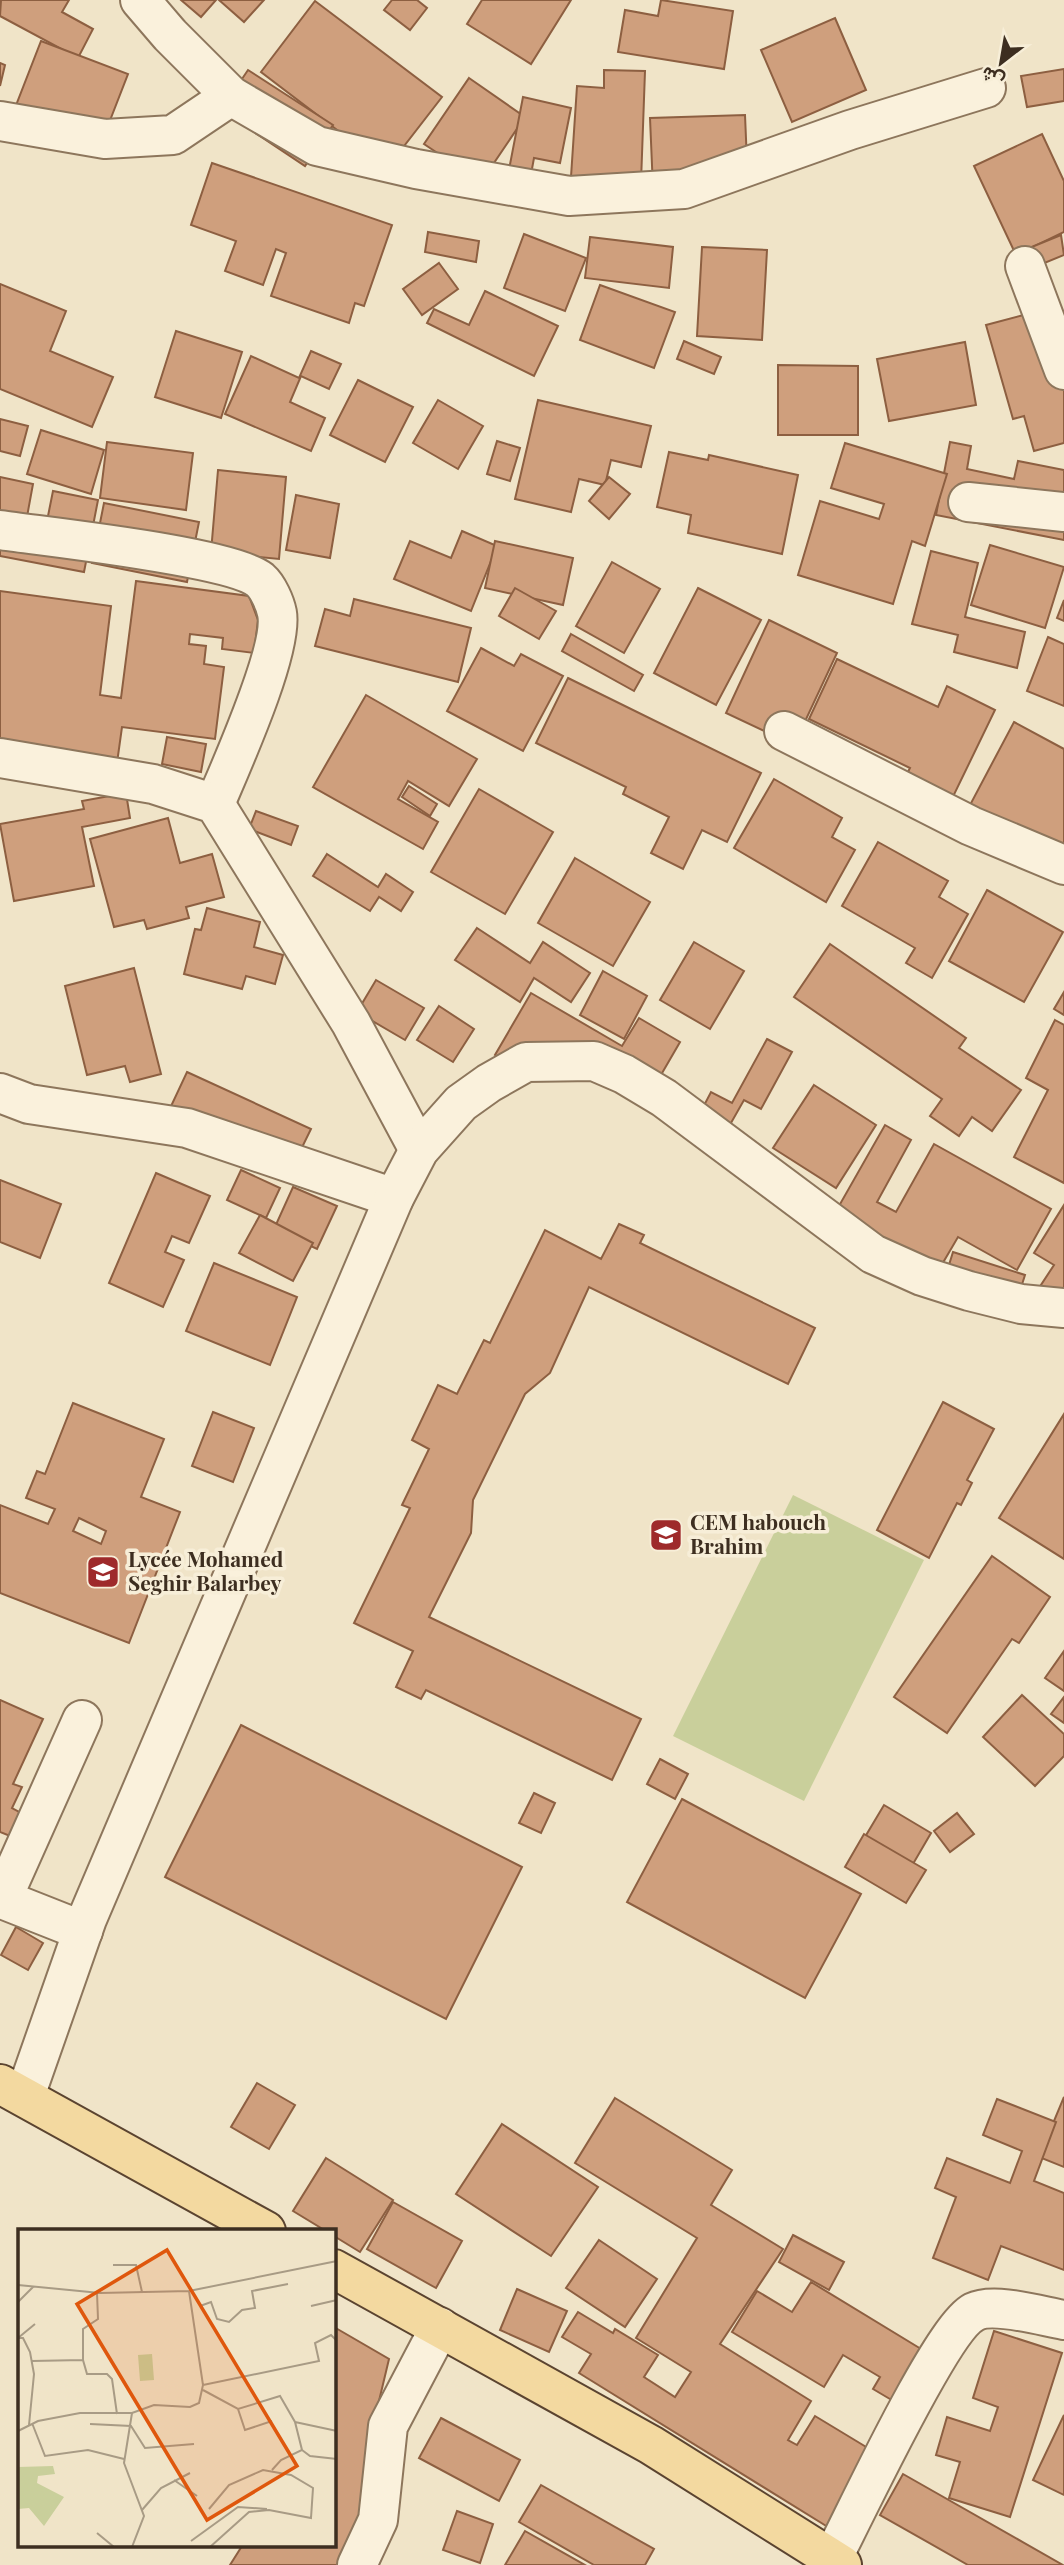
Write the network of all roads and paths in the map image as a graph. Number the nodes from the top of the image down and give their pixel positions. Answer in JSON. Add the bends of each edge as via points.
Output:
{"nodes":[{"id":1,"x":140,"y":0,"type":"edge"},
{"id":2,"x":986,"y":88,"type":"dead end"},
{"id":3,"x":230,"y":96,"type":"junction"},
{"id":4,"x":0,"y":121,"type":"edge"},
{"id":5,"x":1025,"y":266,"type":"dead end"},
{"id":6,"x":1064,"y":370,"type":"edge"},
{"id":7,"x":968,"y":502,"type":"dead end"},
{"id":8,"x":1064,"y":512,"type":"edge"},
{"id":9,"x":0,"y":530,"type":"edge"},
{"id":10,"x":784,"y":731,"type":"dead end"},
{"id":11,"x":0,"y":758,"type":"edge"},
{"id":12,"x":215,"y":804,"type":"junction"},
{"id":13,"x":1064,"y":865,"type":"edge"},
{"id":14,"x":0,"y":1093,"type":"edge"},
{"id":15,"x":419,"y":1150,"type":"junction"},
{"id":16,"x":394,"y":1198,"type":"junction"},
{"id":17,"x":1064,"y":1308,"type":"edge"},
{"id":18,"x":82,"y":1720,"type":"dead end"},
{"id":19,"x":1,"y":1899,"type":"edge"},
{"id":20,"x":83,"y":1931,"type":"junction"},
{"id":21,"x":12,"y":2090,"type":"edge"},
{"id":22,"x":262,"y":2229,"type":"edge"},
{"id":23,"x":336,"y":2270,"type":"edge"},
{"id":24,"x":1064,"y":2320,"type":"edge"},
{"id":25,"x":440,"y":2327,"type":"junction"},
{"id":26,"x":837,"y":2562,"type":"edge"},
{"id":27,"x":357,"y":2565,"type":"edge"}],
"edges":[{"from":1,"to":3,"type":"street"},
{"from":2,"to":3,"type":"street","via":[[684,189],[569,196],[317,146]]},
{"from":3,"to":4,"type":"street","via":[[173,135],[105,139]]},
{"from":5,"to":6,"type":"street"},
{"from":7,"to":8,"type":"street"},
{"from":9,"to":12,"type":"street","via":[[187,559],[261,581],[278,615],[275,637],[248,723]]},
{"from":10,"to":13,"type":"street","via":[[971,826]]},
{"from":11,"to":12,"type":"street","via":[[153,783]]},
{"from":12,"to":15,"type":"street","via":[[351,1023]]},
{"from":14,"to":16,"type":"street","via":[[29,1104],[187,1128]]},
{"from":15,"to":16,"type":"street"},
{"from":15,"to":17,"type":"street","via":[[461,1103],[526,1062],[594,1061],[664,1098],[873,1254],[969,1291],[1021,1304]]},
{"from":16,"to":20,"type":"street"},
{"from":18,"to":19,"type":"street"},
{"from":19,"to":20,"type":"street"},
{"from":20,"to":21,"type":"street"},
{"from":21,"to":22,"type":"main road"},
{"from":23,"to":25,"type":"main road"},
{"from":24,"to":26,"type":"street","via":[[987,2308],[962,2321],[936,2361]]},
{"from":25,"to":26,"type":"main road","via":[[651,2445]]},
{"from":25,"to":27,"type":"street","via":[[388,2426],[378,2520]]}]}
